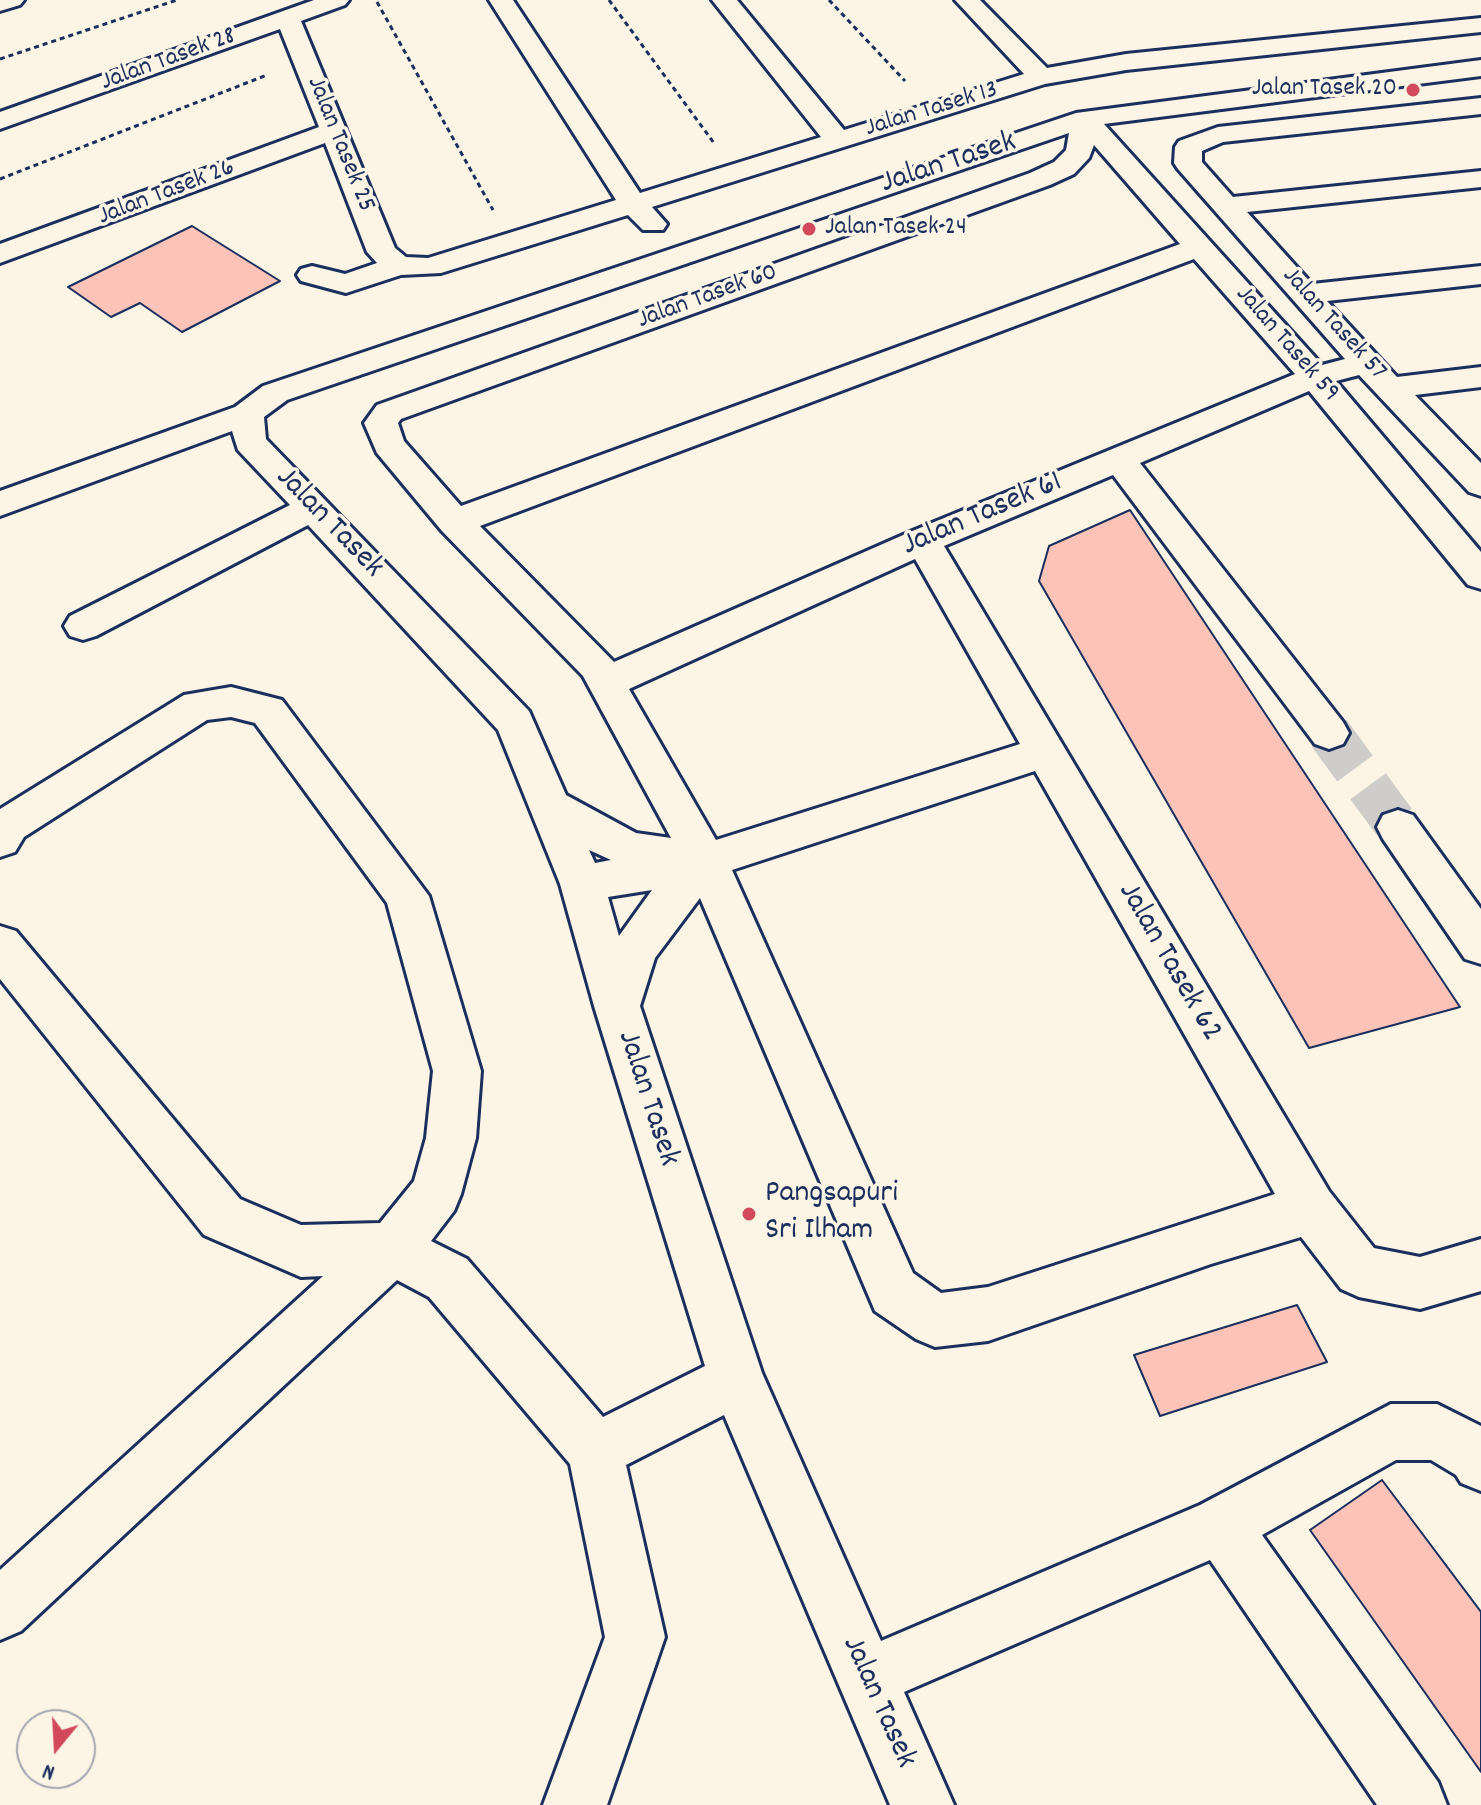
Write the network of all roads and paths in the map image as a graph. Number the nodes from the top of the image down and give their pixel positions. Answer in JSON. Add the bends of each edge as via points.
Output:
{"nodes":[{"id":1,"x":12,"y":0,"type":"edge"},
{"id":2,"x":177,"y":0,"type":"edge"},
{"id":3,"x":337,"y":0,"type":"edge"},
{"id":4,"x":375,"y":0,"type":"edge"},
{"id":5,"x":501,"y":0,"type":"edge"},
{"id":6,"x":609,"y":0,"type":"edge"},
{"id":7,"x":724,"y":0,"type":"edge"},
{"id":8,"x":829,"y":0,"type":"edge"},
{"id":9,"x":967,"y":0,"type":"edge"},
{"id":10,"x":0,"y":4,"type":"edge"},
{"id":11,"x":288,"y":18,"type":"junction"},
{"id":12,"x":1481,"y":25,"type":"edge"},
{"id":13,"x":0,"y":59,"type":"edge"},
{"id":14,"x":304,"y":60,"type":"junction"},
{"id":15,"x":1481,"y":68,"type":"edge"},
{"id":16,"x":1041,"y":77,"type":"junction"},
{"id":17,"x":1481,"y":106,"type":"edge"},
{"id":18,"x":933,"y":111,"type":"junction"},
{"id":19,"x":1085,"y":119,"type":"junction"},
{"id":20,"x":0,"y":121,"type":"edge"},
{"id":21,"x":333,"y":131,"type":"junction"},
{"id":22,"x":838,"y":140,"type":"junction"},
{"id":23,"x":735,"y":172,"type":"junction"},
{"id":24,"x":0,"y":179,"type":"edge"},
{"id":25,"x":1040,"y":179,"type":"junction"},
{"id":26,"x":1481,"y":179,"type":"edge"},
{"id":27,"x":1144,"y":185,"type":"junction"},
{"id":28,"x":633,"y":204,"type":"junction"},
{"id":29,"x":1226,"y":206,"type":"junction"},
{"id":30,"x":511,"y":242,"type":"junction"},
{"id":31,"x":1198,"y":247,"type":"junction"},
{"id":32,"x":0,"y":254,"type":"edge"},
{"id":33,"x":683,"y":254,"type":"junction"},
{"id":34,"x":398,"y":266,"type":"junction"},
{"id":35,"x":312,"y":275,"type":"dead end"},
{"id":36,"x":1481,"y":275,"type":"edge"},
{"id":37,"x":1307,"y":294,"type":"junction"},
{"id":38,"x":1366,"y":363,"type":"junction"},
{"id":39,"x":1315,"y":377,"type":"junction"},
{"id":40,"x":1481,"y":377,"type":"edge"},
{"id":41,"x":1390,"y":388,"type":"junction"},
{"id":42,"x":247,"y":414,"type":"junction"},
{"id":43,"x":1119,"y":459,"type":"junction"},
{"id":44,"x":1481,"y":484,"type":"edge"},
{"id":45,"x":0,"y":504,"type":"edge"},
{"id":46,"x":313,"y":508,"type":"junction"},
{"id":47,"x":455,"y":522,"type":"junction"},
{"id":48,"x":923,"y":541,"type":"junction"},
{"id":49,"x":1481,"y":576,"type":"edge"},
{"id":50,"x":83,"y":626,"type":"dead end"},
{"id":51,"x":605,"y":683,"type":"junction"},
{"id":52,"x":1329,"y":733,"type":"tunnel mouth"},
{"id":53,"x":1046,"y":752,"type":"junction"},
{"id":54,"x":551,"y":807,"type":"junction"},
{"id":55,"x":1398,"y":827,"type":"tunnel mouth"},
{"id":56,"x":0,"y":840,"type":"edge"},
{"id":57,"x":706,"y":861,"type":"junction"},
{"id":58,"x":582,"y":884,"type":"junction"},
{"id":59,"x":0,"y":945,"type":"edge"},
{"id":60,"x":1481,"y":945,"type":"edge"},
{"id":61,"x":617,"y":1006,"type":"junction"},
{"id":62,"x":1311,"y":1209,"type":"junction"},
{"id":63,"x":392,"y":1249,"type":"junction"},
{"id":64,"x":1481,"y":1265,"type":"edge"},
{"id":65,"x":736,"y":1379,"type":"junction"},
{"id":66,"x":595,"y":1451,"type":"junction"},
{"id":67,"x":1481,"y":1463,"type":"edge"},
{"id":68,"x":1221,"y":1526,"type":"junction"},
{"id":69,"x":0,"y":1610,"type":"edge"},
{"id":70,"x":866,"y":1678,"type":"junction"},
{"id":71,"x":575,"y":1805,"type":"edge"},
{"id":72,"x":922,"y":1805,"type":"edge"},
{"id":73,"x":1415,"y":1805,"type":"edge"}],
"edges":[{"from":1,"to":10,"type":"street"},
{"from":2,"to":13,"type":"path"},
{"from":3,"to":11,"type":"street","name":"Jalan Tasek 28"},
{"from":4,"to":30,"type":"path"},
{"from":5,"to":28,"type":"street"},
{"from":6,"to":23,"type":"path"},
{"from":7,"to":22,"type":"street"},
{"from":8,"to":18,"type":"path"},
{"from":9,"to":16,"type":"street"},
{"from":11,"to":14,"type":"street","name":"Jalan Tasek 25"},
{"from":11,"to":20,"type":"street","name":"Jalan Tasek 28"},
{"from":12,"to":16,"type":"street","name":"Jalan Tasek 13","via":[[1126,62]]},
{"from":14,"to":21,"type":"street","name":"Jalan Tasek 25"},
{"from":14,"to":24,"type":"path"},
{"from":15,"to":19,"type":"street","name":"Jalan Tasek"},
{"from":16,"to":18,"type":"street","name":"Jalan Tasek 13"},
{"from":17,"to":29,"type":"street","name":"Jalan Tasek 57","via":[[1218,135],[1189,147],[1188,163]]},
{"from":18,"to":22,"type":"street","name":"Jalan Tasek 13"},
{"from":19,"to":25,"type":"street","via":[[1079,152],[1064,168]]},
{"from":19,"to":27,"type":"street","name":"Jalan Tasek 59"},
{"from":19,"to":33,"type":"street","name":"Jalan Tasek"},
{"from":21,"to":32,"type":"street","name":"Jalan Tasek 26"},
{"from":21,"to":34,"type":"street","name":"Jalan Tasek 25","via":[[382,252]]},
{"from":22,"to":23,"type":"street","name":"Jalan Tasek 13"},
{"from":23,"to":28,"type":"street","name":"Jalan Tasek 13"},
{"from":25,"to":27,"type":"street"},
{"from":25,"to":47,"type":"street","name":"Jalan Tasek 60","via":[[389,412],[381,423],[389,445]]},
{"from":26,"to":29,"type":"street"},
{"from":27,"to":31,"type":"street","name":"Jalan Tasek 59"},
{"from":28,"to":30,"type":"street","name":"Jalan Tasek 13"},
{"from":28,"to":33,"type":"street"},
{"from":29,"to":37,"type":"street","name":"Jalan Tasek 57"},
{"from":30,"to":34,"type":"street","name":"Jalan Tasek 13","via":[[430,267]]},
{"from":31,"to":39,"type":"street","name":"Jalan Tasek 59"},
{"from":31,"to":47,"type":"street"},
{"from":33,"to":42,"type":"street","name":"Jalan Tasek","via":[[275,393]]},
{"from":34,"to":35,"type":"street","name":"Jalan Tasek 13","via":[[346,284]]},
{"from":36,"to":37,"type":"street"},
{"from":37,"to":38,"type":"street","name":"Jalan Tasek 57"},
{"from":38,"to":39,"type":"street","name":"Jalan Tasek 61"},
{"from":38,"to":41,"type":"street","name":"Jalan Tasek 57"},
{"from":39,"to":43,"type":"street","name":"Jalan Tasek 61"},
{"from":39,"to":49,"type":"street","name":"Jalan Tasek 59"},
{"from":40,"to":41,"type":"street"},
{"from":41,"to":44,"type":"street","name":"Jalan Tasek 57"},
{"from":42,"to":45,"type":"street"},
{"from":42,"to":46,"type":"street","name":"Jalan Tasek","via":[[250,442]]},
{"from":43,"to":48,"type":"street","name":"Jalan Tasek 61"},
{"from":43,"to":52,"type":"street"},
{"from":46,"to":50,"type":"street"},
{"from":46,"to":54,"type":"street","name":"Jalan Tasek","via":[[515,722]]},
{"from":47,"to":51,"type":"street","via":[[597,666]]},
{"from":48,"to":51,"type":"street","name":"Jalan Tasek 61"},
{"from":48,"to":53,"type":"street","name":"Jalan Tasek 62"},
{"from":51,"to":57,"type":"street"},
{"from":53,"to":57,"type":"street"},
{"from":53,"to":62,"type":"street","name":"Jalan Tasek 62"},
{"from":54,"to":57,"type":"street","via":[[631,850]]},
{"from":54,"to":58,"type":"street","name":"Jalan Tasek"},
{"from":55,"to":60,"type":"street"},
{"from":56,"to":63,"type":"street","via":[[9,825],[198,706],[231,702],[268,711],[407,896],[457,1071],[451,1138],[436,1194]]},
{"from":57,"to":58,"type":"street"},
{"from":57,"to":61,"type":"street","via":[[635,950]]},
{"from":57,"to":62,"type":"street","via":[[894,1292],[935,1320],[988,1314]]},
{"from":58,"to":61,"type":"street","name":"Jalan Tasek"},
{"from":59,"to":63,"type":"street","via":[[222,1217],[301,1251]]},
{"from":61,"to":65,"type":"street","name":"Jalan Tasek"},
{"from":62,"to":64,"type":"street","name":"Jalan Tasek 62","via":[[1359,1271],[1420,1283]]},
{"from":63,"to":66,"type":"street","via":[[448,1278]]},
{"from":63,"to":69,"type":"street"},
{"from":65,"to":66,"type":"street"},
{"from":65,"to":70,"type":"street","name":"Jalan Tasek"},
{"from":66,"to":71,"type":"street","via":[[635,1637]]},
{"from":67,"to":68,"type":"street","via":[[1437,1432],[1391,1432]]},
{"from":68,"to":70,"type":"street"},
{"from":68,"to":73,"type":"street"},
{"from":70,"to":72,"type":"street","name":"Jalan Tasek"}]}
